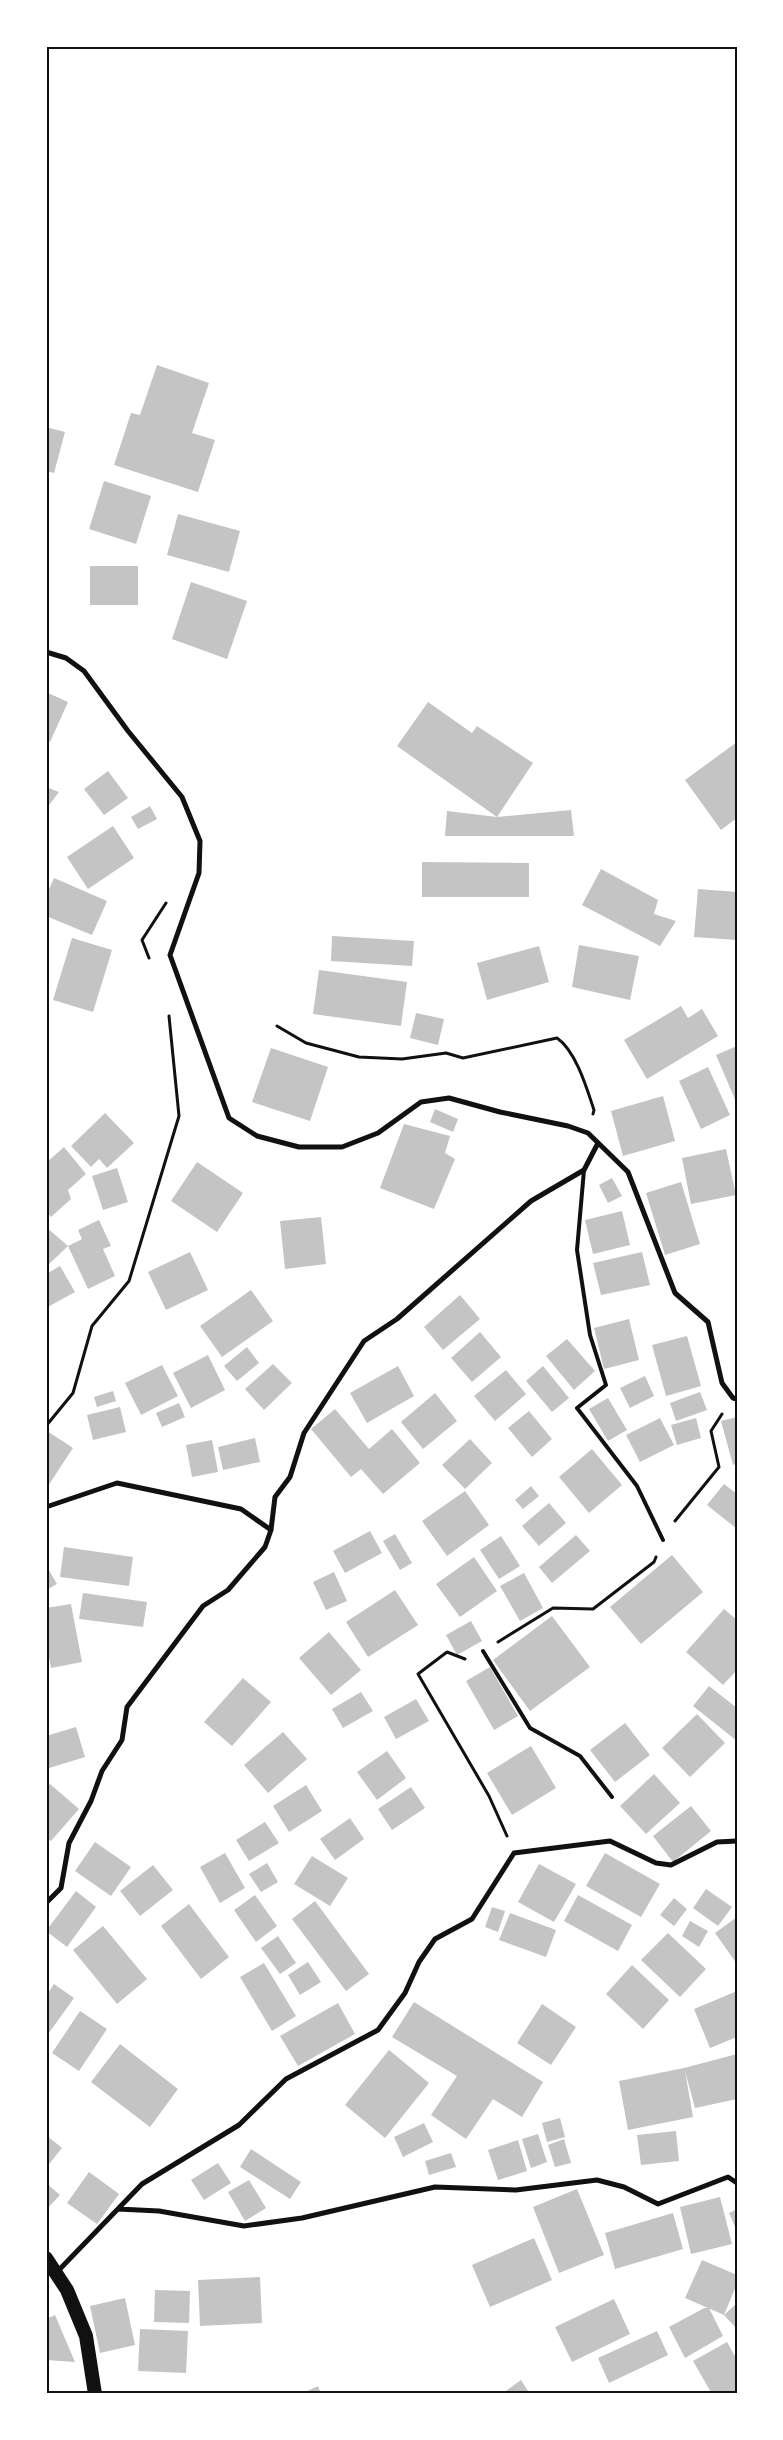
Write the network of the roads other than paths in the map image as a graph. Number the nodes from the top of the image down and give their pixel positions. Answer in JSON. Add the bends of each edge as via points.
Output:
{"nodes":[{"id":1,"x":46,"y":652,"type":"edge"},
{"id":2,"x":598,"y":1143,"type":"junction"},
{"id":3,"x":584,"y":1170,"type":"junction"},
{"id":4,"x":735,"y":1399,"type":"edge"},
{"id":5,"x":46,"y":1507,"type":"edge"},
{"id":6,"x":271,"y":1530,"type":"junction"},
{"id":7,"x":664,"y":1540,"type":"road end"},
{"id":8,"x":483,"y":1651,"type":"road end"},
{"id":9,"x":612,"y":1797,"type":"dead end"},
{"id":10,"x":737,"y":1841,"type":"edge"},
{"id":11,"x":46,"y":1903,"type":"edge"},
{"id":12,"x":737,"y":2183,"type":"edge"},
{"id":13,"x":118,"y":2209,"type":"junction"},
{"id":14,"x":50,"y":2265,"type":"edge"},
{"id":15,"x":95,"y":2394,"type":"edge"}],
"edges":[{"from":1,"to":2,"type":"street","via":[[66,658],[84,672],[182,797],[200,841],[199,873],[170,955],[229,1118],[257,1136],[300,1147],[342,1147],[378,1133],[421,1102],[450,1098],[568,1126],[588,1133]]},
{"from":2,"to":3,"type":"street"},
{"from":2,"to":4,"type":"street","via":[[628,1172],[674,1293],[708,1322],[722,1383]]},
{"from":3,"to":6,"type":"street","via":[[531,1201],[397,1319],[364,1341],[304,1433],[290,1477],[276,1497]]},
{"from":3,"to":7,"type":"lane","via":[[577,1250],[590,1335],[606,1385],[578,1408],[637,1486]]},
{"from":5,"to":6,"type":"street","via":[[117,1483],[241,1510]]},
{"from":6,"to":11,"type":"street","via":[[265,1547],[228,1590],[203,1606],[127,1707],[122,1740],[102,1771],[69,1843],[61,1888]]},
{"from":8,"to":9,"type":"lane","via":[[530,1728],[580,1756]]},
{"from":10,"to":13,"type":"street","via":[[717,1842],[671,1865],[656,1863],[610,1841],[514,1853],[472,1919],[435,1939],[419,1962],[405,1993],[378,2030],[286,2079],[239,2125],[142,2184]]},
{"from":12,"to":13,"type":"street","via":[[728,2177],[658,2204],[624,2187],[597,2180],[516,2190],[435,2187],[302,2218],[244,2226],[159,2210]]},
{"from":13,"to":14,"type":"street"},
{"from":14,"to":15,"type":"highway","via":[[67,2290],[86,2336]]}]}
